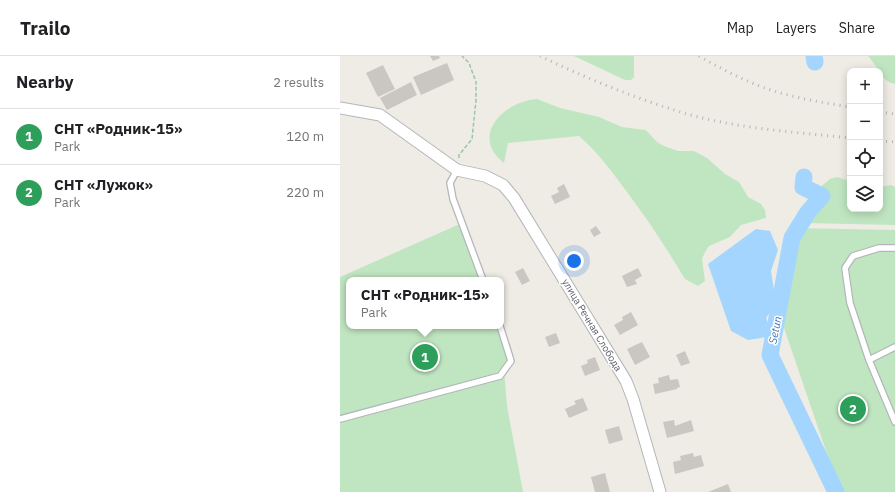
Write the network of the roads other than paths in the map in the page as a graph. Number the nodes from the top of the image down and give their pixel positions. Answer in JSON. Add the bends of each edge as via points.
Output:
{"nodes":[{"id":1,"x":340,"y":108,"type":"edge"},
{"id":2,"x":457,"y":170,"type":"junction"},
{"id":3,"x":895,"y":248,"type":"edge"},
{"id":4,"x":482,"y":277,"type":"edge"},
{"id":5,"x":501,"y":329,"type":"edge"},
{"id":6,"x":895,"y":347,"type":"edge"},
{"id":7,"x":869,"y":360,"type":"junction"},
{"id":8,"x":340,"y":419,"type":"edge"},
{"id":9,"x":895,"y":422,"type":"edge"},
{"id":10,"x":660,"y":492,"type":"edge"}],
"edges":[{"from":1,"to":2,"type":"street","name":"улица Речная Слобода","via":[[380,115]]},
{"from":2,"to":4,"type":"lane","via":[[450,183],[453,199]]},
{"from":2,"to":10,"type":"street","name":"улица Речная Слобода","via":[[485,176],[504,185],[523,211],[626,381]]},
{"from":3,"to":7,"type":"lane","via":[[879,248],[853,256],[845,268],[850,303]]},
{"from":5,"to":8,"type":"lane","via":[[511,361],[500,376]]},
{"from":6,"to":7,"type":"lane"},
{"from":7,"to":9,"type":"lane"}]}
